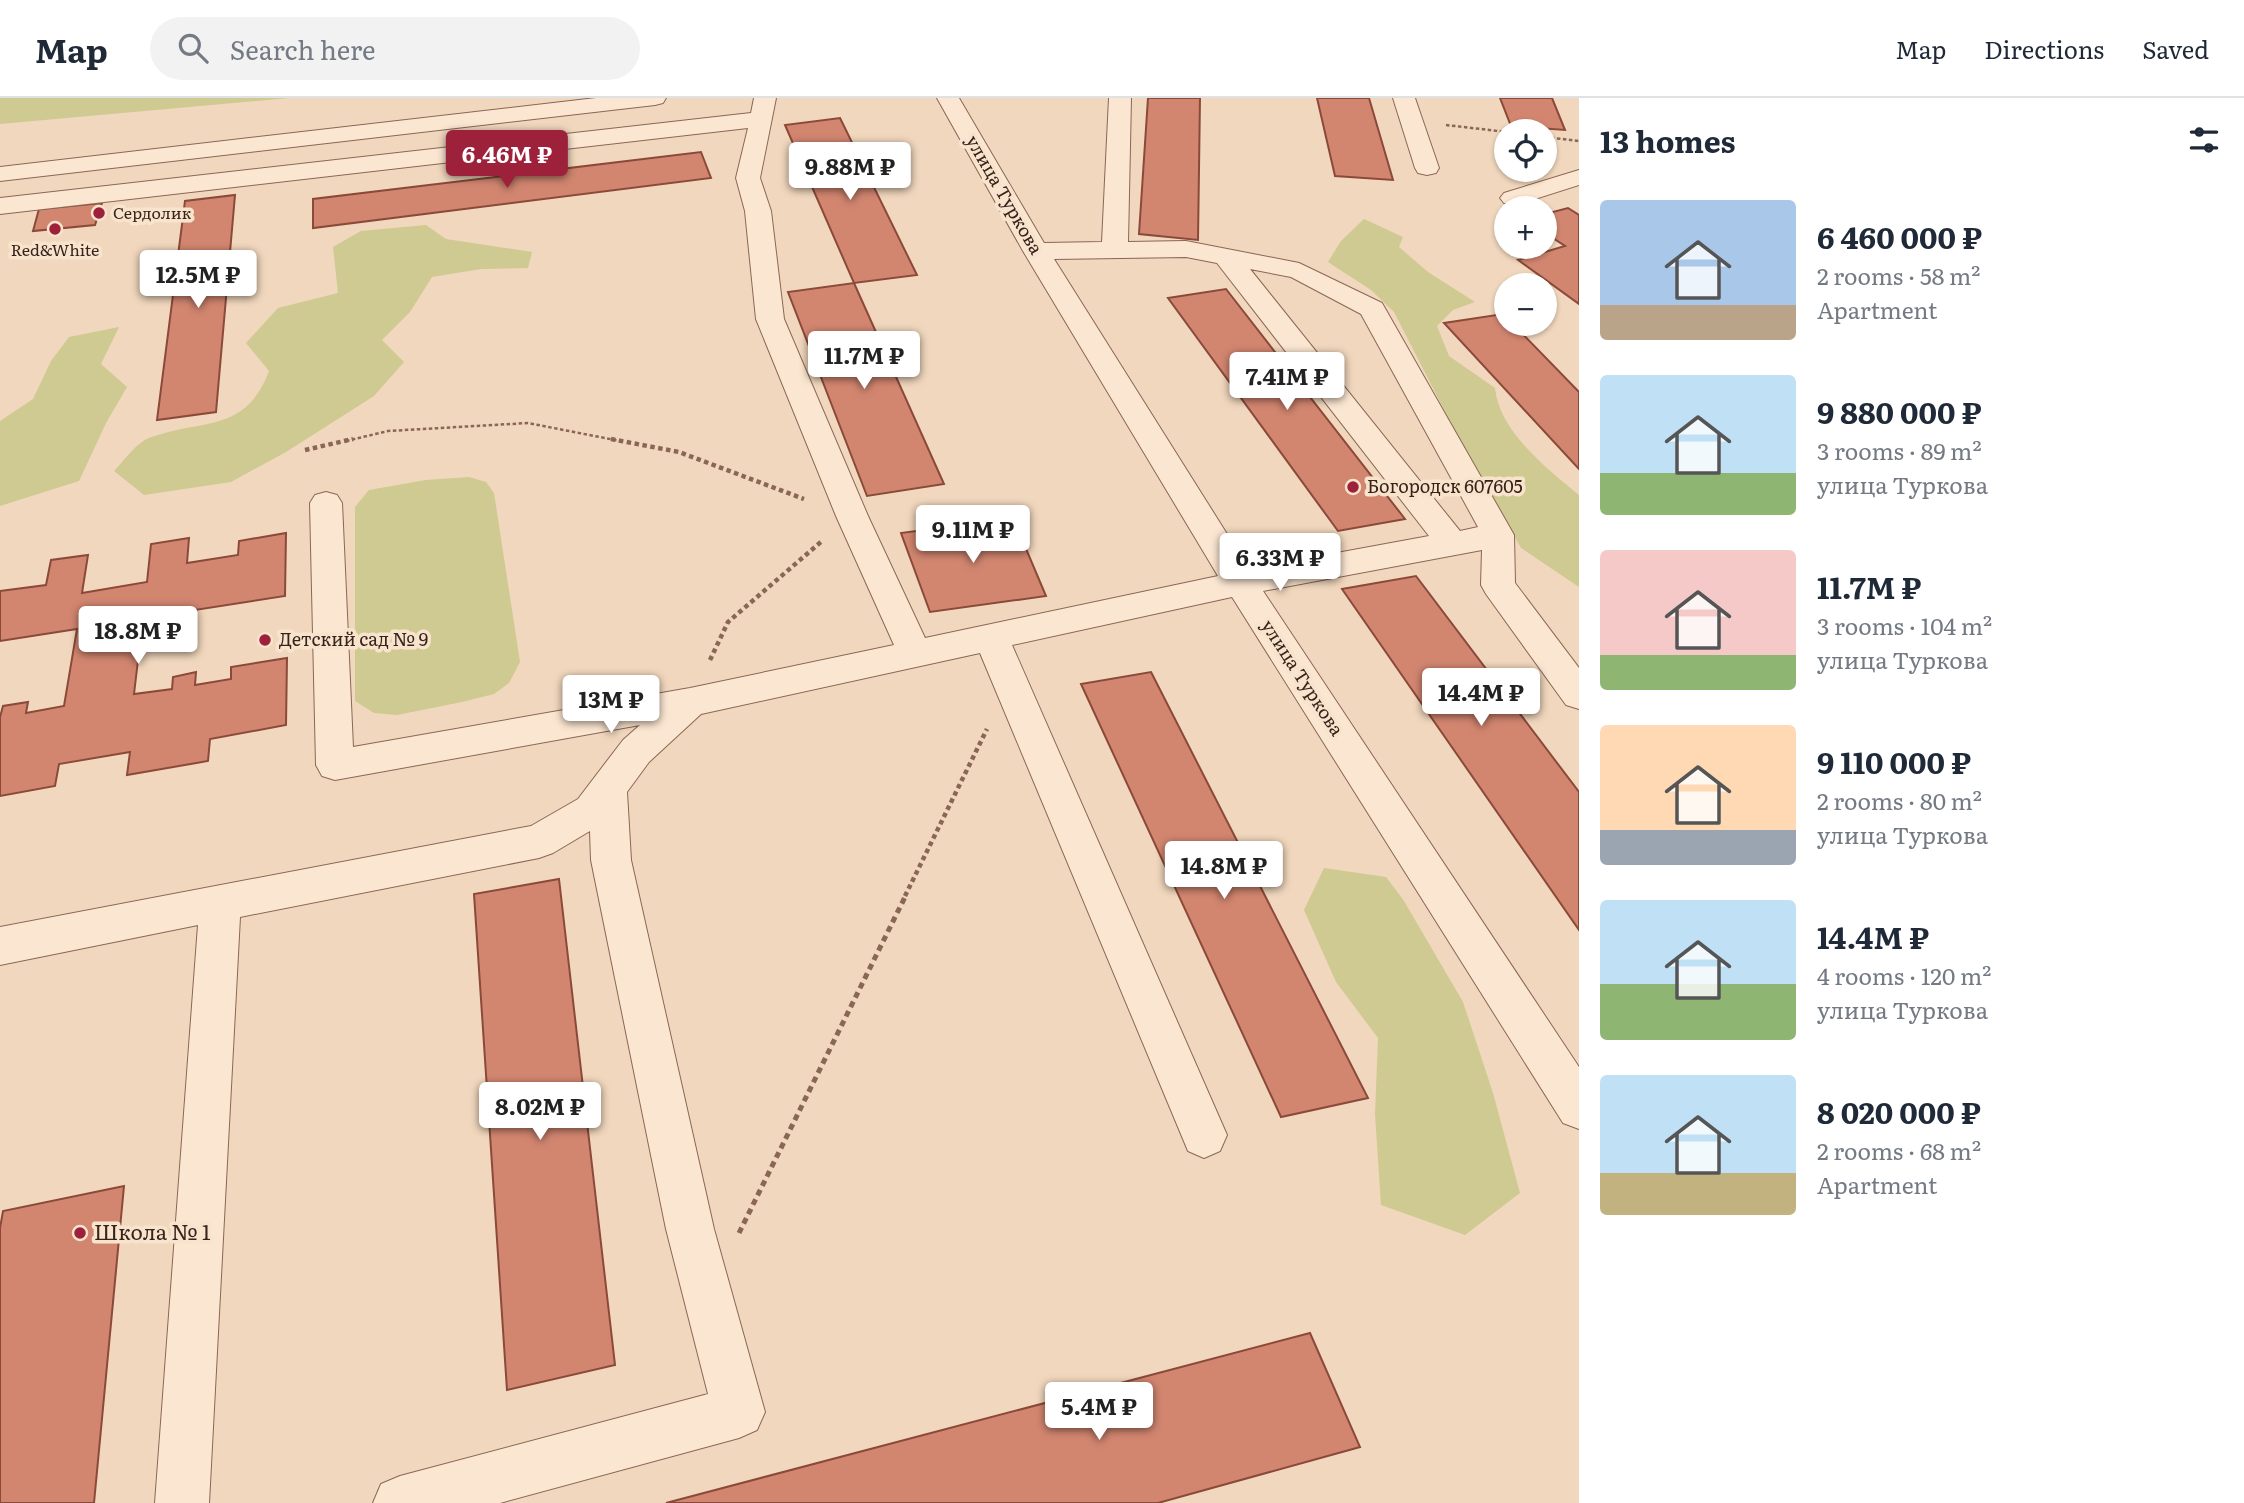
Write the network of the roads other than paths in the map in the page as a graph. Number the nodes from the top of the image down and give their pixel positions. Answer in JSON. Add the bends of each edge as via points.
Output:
{"nodes":[{"id":1,"x":654,"y":98,"type":"edge"},
{"id":2,"x":948,"y":98,"type":"edge"},
{"id":3,"x":1120,"y":98,"type":"edge"},
{"id":4,"x":764,"y":109,"type":"edge"},
{"id":5,"x":1407,"y":109,"type":"edge"},
{"id":6,"x":1427,"y":168,"type":"dead end"},
{"id":7,"x":0,"y":174,"type":"edge"},
{"id":8,"x":1579,"y":177,"type":"edge"},
{"id":9,"x":1519,"y":196,"type":"edge"},
{"id":10,"x":0,"y":206,"type":"edge"},
{"id":11,"x":1115,"y":250,"type":"junction"},
{"id":12,"x":1036,"y":251,"type":"junction"},
{"id":13,"x":1227,"y":257,"type":"junction"},
{"id":14,"x":326,"y":503,"type":"dead end"},
{"id":15,"x":1498,"y":535,"type":"junction"},
{"id":16,"x":1452,"y":543,"type":"junction"},
{"id":17,"x":1241,"y":583,"type":"junction"},
{"id":18,"x":990,"y":637,"type":"junction"},
{"id":19,"x":915,"y":653,"type":"junction"},
{"id":20,"x":1579,"y":695,"type":"edge"},
{"id":21,"x":690,"y":702,"type":"junction"},
{"id":22,"x":608,"y":789,"type":"junction"},
{"id":23,"x":220,"y":903,"type":"junction"},
{"id":24,"x":0,"y":946,"type":"edge"},
{"id":25,"x":1579,"y":1107,"type":"edge"},
{"id":26,"x":1204,"y":1135,"type":"dead end"},
{"id":27,"x":407,"y":1502,"type":"edge"},
{"id":28,"x":182,"y":1503,"type":"edge"}],
"edges":[{"from":1,"to":7,"type":"street"},
{"from":2,"to":12,"type":"street","name":"улица Туркова"},
{"from":3,"to":11,"type":"street"},
{"from":4,"to":10,"type":"street"},
{"from":4,"to":19,"type":"street","via":[[748,178],[758,211],[770,319]]},
{"from":5,"to":6,"type":"street"},
{"from":8,"to":9,"type":"street"},
{"from":11,"to":12,"type":"street"},
{"from":11,"to":13,"type":"street","via":[[1186,249]]},
{"from":12,"to":17,"type":"street","name":"улица Туркова"},
{"from":13,"to":15,"type":"street","via":[[1299,271],[1372,309]]},
{"from":13,"to":16,"type":"street"},
{"from":14,"to":21,"type":"street","via":[[335,765]]},
{"from":15,"to":16,"type":"street"},
{"from":15,"to":20,"type":"street","via":[[1498,585]]},
{"from":16,"to":17,"type":"street"},
{"from":17,"to":18,"type":"street"},
{"from":17,"to":25,"type":"street","name":"улица Туркова"},
{"from":18,"to":19,"type":"street"},
{"from":18,"to":26,"type":"street"},
{"from":19,"to":21,"type":"street"},
{"from":21,"to":22,"type":"street","via":[[636,751]]},
{"from":22,"to":23,"type":"street","via":[[592,810],[539,841]]},
{"from":22,"to":27,"type":"street","via":[[611,860],[690,1229],[739,1412]]},
{"from":23,"to":24,"type":"street"},
{"from":23,"to":28,"type":"street"}]}
